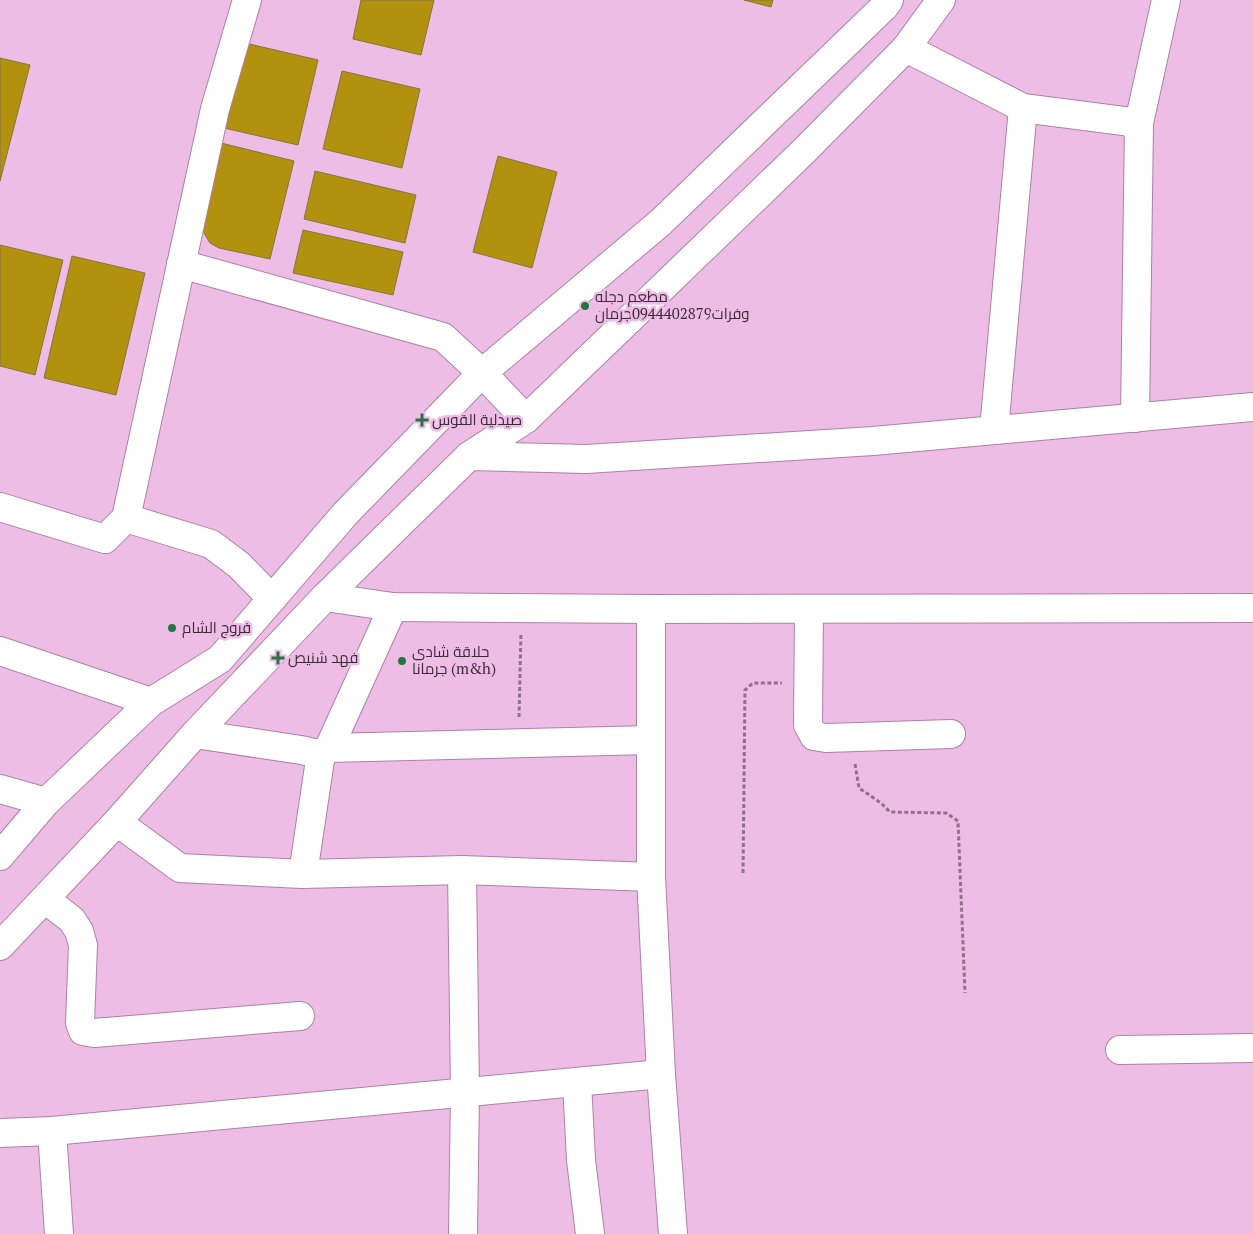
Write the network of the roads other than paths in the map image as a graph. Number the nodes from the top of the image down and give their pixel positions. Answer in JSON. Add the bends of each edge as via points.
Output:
{"nodes":[{"id":1,"x":247,"y":0,"type":"edge"},
{"id":2,"x":941,"y":0,"type":"edge"},
{"id":3,"x":1166,"y":0,"type":"edge"},
{"id":4,"x":881,"y":2,"type":"edge"},
{"id":5,"x":906,"y":48,"type":"junction"},
{"id":6,"x":1023,"y":108,"type":"junction"},
{"id":7,"x":1139,"y":123,"type":"junction"},
{"id":8,"x":181,"y":264,"type":"junction"},
{"id":9,"x":482,"y":373,"type":"junction"},
{"id":10,"x":1253,"y":407,"type":"edge"},
{"id":11,"x":1135,"y":418,"type":"junction"},
{"id":12,"x":526,"y":419,"type":"junction"},
{"id":13,"x":994,"y":430,"type":"junction"},
{"id":14,"x":469,"y":456,"type":"junction"},
{"id":15,"x":0,"y":507,"type":"edge"},
{"id":16,"x":126,"y":518,"type":"junction"},
{"id":17,"x":325,"y":598,"type":"junction"},
{"id":18,"x":272,"y":599,"type":"junction"},
{"id":19,"x":393,"y":607,"type":"junction"},
{"id":20,"x":1253,"y":608,"type":"edge"},
{"id":21,"x":651,"y":609,"type":"junction"},
{"id":22,"x":809,"y":609,"type":"junction"},
{"id":23,"x":0,"y":651,"type":"edge"},
{"id":24,"x":151,"y":702,"type":"junction"},
{"id":25,"x":194,"y":734,"type":"junction"},
{"id":26,"x":951,"y":734,"type":"dead end"},
{"id":27,"x":651,"y":740,"type":"junction"},
{"id":28,"x":323,"y":751,"type":"junction"},
{"id":29,"x":0,"y":789,"type":"edge"},
{"id":30,"x":46,"y":802,"type":"junction"},
{"id":31,"x":117,"y":822,"type":"junction"},
{"id":32,"x":0,"y":856,"type":"edge"},
{"id":33,"x":462,"y":870,"type":"junction"},
{"id":34,"x":303,"y":874,"type":"junction"},
{"id":35,"x":651,"y":877,"type":"junction"},
{"id":36,"x":45,"y":899,"type":"junction"},
{"id":37,"x":0,"y":946,"type":"edge"},
{"id":38,"x":300,"y":1016,"type":"dead end"},
{"id":39,"x":1253,"y":1048,"type":"edge"},
{"id":40,"x":1120,"y":1050,"type":"dead end"},
{"id":41,"x":661,"y":1074,"type":"junction"},
{"id":42,"x":577,"y":1082,"type":"junction"},
{"id":43,"x":465,"y":1093,"type":"junction"},
{"id":44,"x":52,"y":1131,"type":"junction"},
{"id":45,"x":0,"y":1133,"type":"edge"},
{"id":46,"x":59,"y":1234,"type":"edge"},
{"id":47,"x":463,"y":1234,"type":"edge"},
{"id":48,"x":590,"y":1234,"type":"edge"},
{"id":49,"x":673,"y":1234,"type":"edge"}],
"edges":[{"from":1,"to":8,"type":"street","via":[[215,109]]},
{"from":2,"to":5,"type":"street"},
{"from":3,"to":7,"type":"street"},
{"from":4,"to":9,"type":"street","via":[[662,222]]},
{"from":5,"to":6,"type":"street"},
{"from":5,"to":12,"type":"street"},
{"from":6,"to":7,"type":"street"},
{"from":6,"to":13,"type":"street"},
{"from":7,"to":11,"type":"street"},
{"from":8,"to":9,"type":"street","via":[[443,337]]},
{"from":8,"to":16,"type":"street"},
{"from":9,"to":12,"type":"street"},
{"from":9,"to":18,"type":"street","via":[[345,514]]},
{"from":10,"to":11,"type":"street"},
{"from":11,"to":13,"type":"street"},
{"from":12,"to":14,"type":"street"},
{"from":13,"to":14,"type":"street","via":[[586,459]]},
{"from":14,"to":17,"type":"street"},
{"from":15,"to":16,"type":"street","via":[[105,539]]},
{"from":16,"to":18,"type":"street","via":[[211,544],[239,565]]},
{"from":17,"to":19,"type":"street"},
{"from":17,"to":25,"type":"street"},
{"from":18,"to":24,"type":"street","via":[[220,659]]},
{"from":19,"to":21,"type":"street"},
{"from":19,"to":28,"type":"street"},
{"from":20,"to":22,"type":"street"},
{"from":21,"to":22,"type":"street"},
{"from":21,"to":27,"type":"street"},
{"from":22,"to":26,"type":"street","via":[[808,725],[814,736]]},
{"from":23,"to":24,"type":"street"},
{"from":24,"to":30,"type":"street"},
{"from":25,"to":28,"type":"street"},
{"from":25,"to":31,"type":"street"},
{"from":27,"to":28,"type":"street"},
{"from":27,"to":35,"type":"street"},
{"from":28,"to":34,"type":"street"},
{"from":29,"to":30,"type":"street"},
{"from":30,"to":32,"type":"street"},
{"from":31,"to":34,"type":"street","via":[[180,868]]},
{"from":31,"to":36,"type":"street"},
{"from":33,"to":34,"type":"street"},
{"from":33,"to":35,"type":"street"},
{"from":33,"to":43,"type":"street"},
{"from":35,"to":41,"type":"street"},
{"from":36,"to":37,"type":"street"},
{"from":36,"to":38,"type":"street","via":[[72,920],[79,931],[83,945],[80,1023],[83,1031],[94,1033]]},
{"from":39,"to":40,"type":"street"},
{"from":41,"to":42,"type":"street"},
{"from":41,"to":49,"type":"street"},
{"from":42,"to":43,"type":"street"},
{"from":42,"to":48,"type":"street","via":[[581,1160]]},
{"from":43,"to":44,"type":"street"},
{"from":43,"to":47,"type":"street"},
{"from":44,"to":45,"type":"street"},
{"from":44,"to":46,"type":"street"}]}
